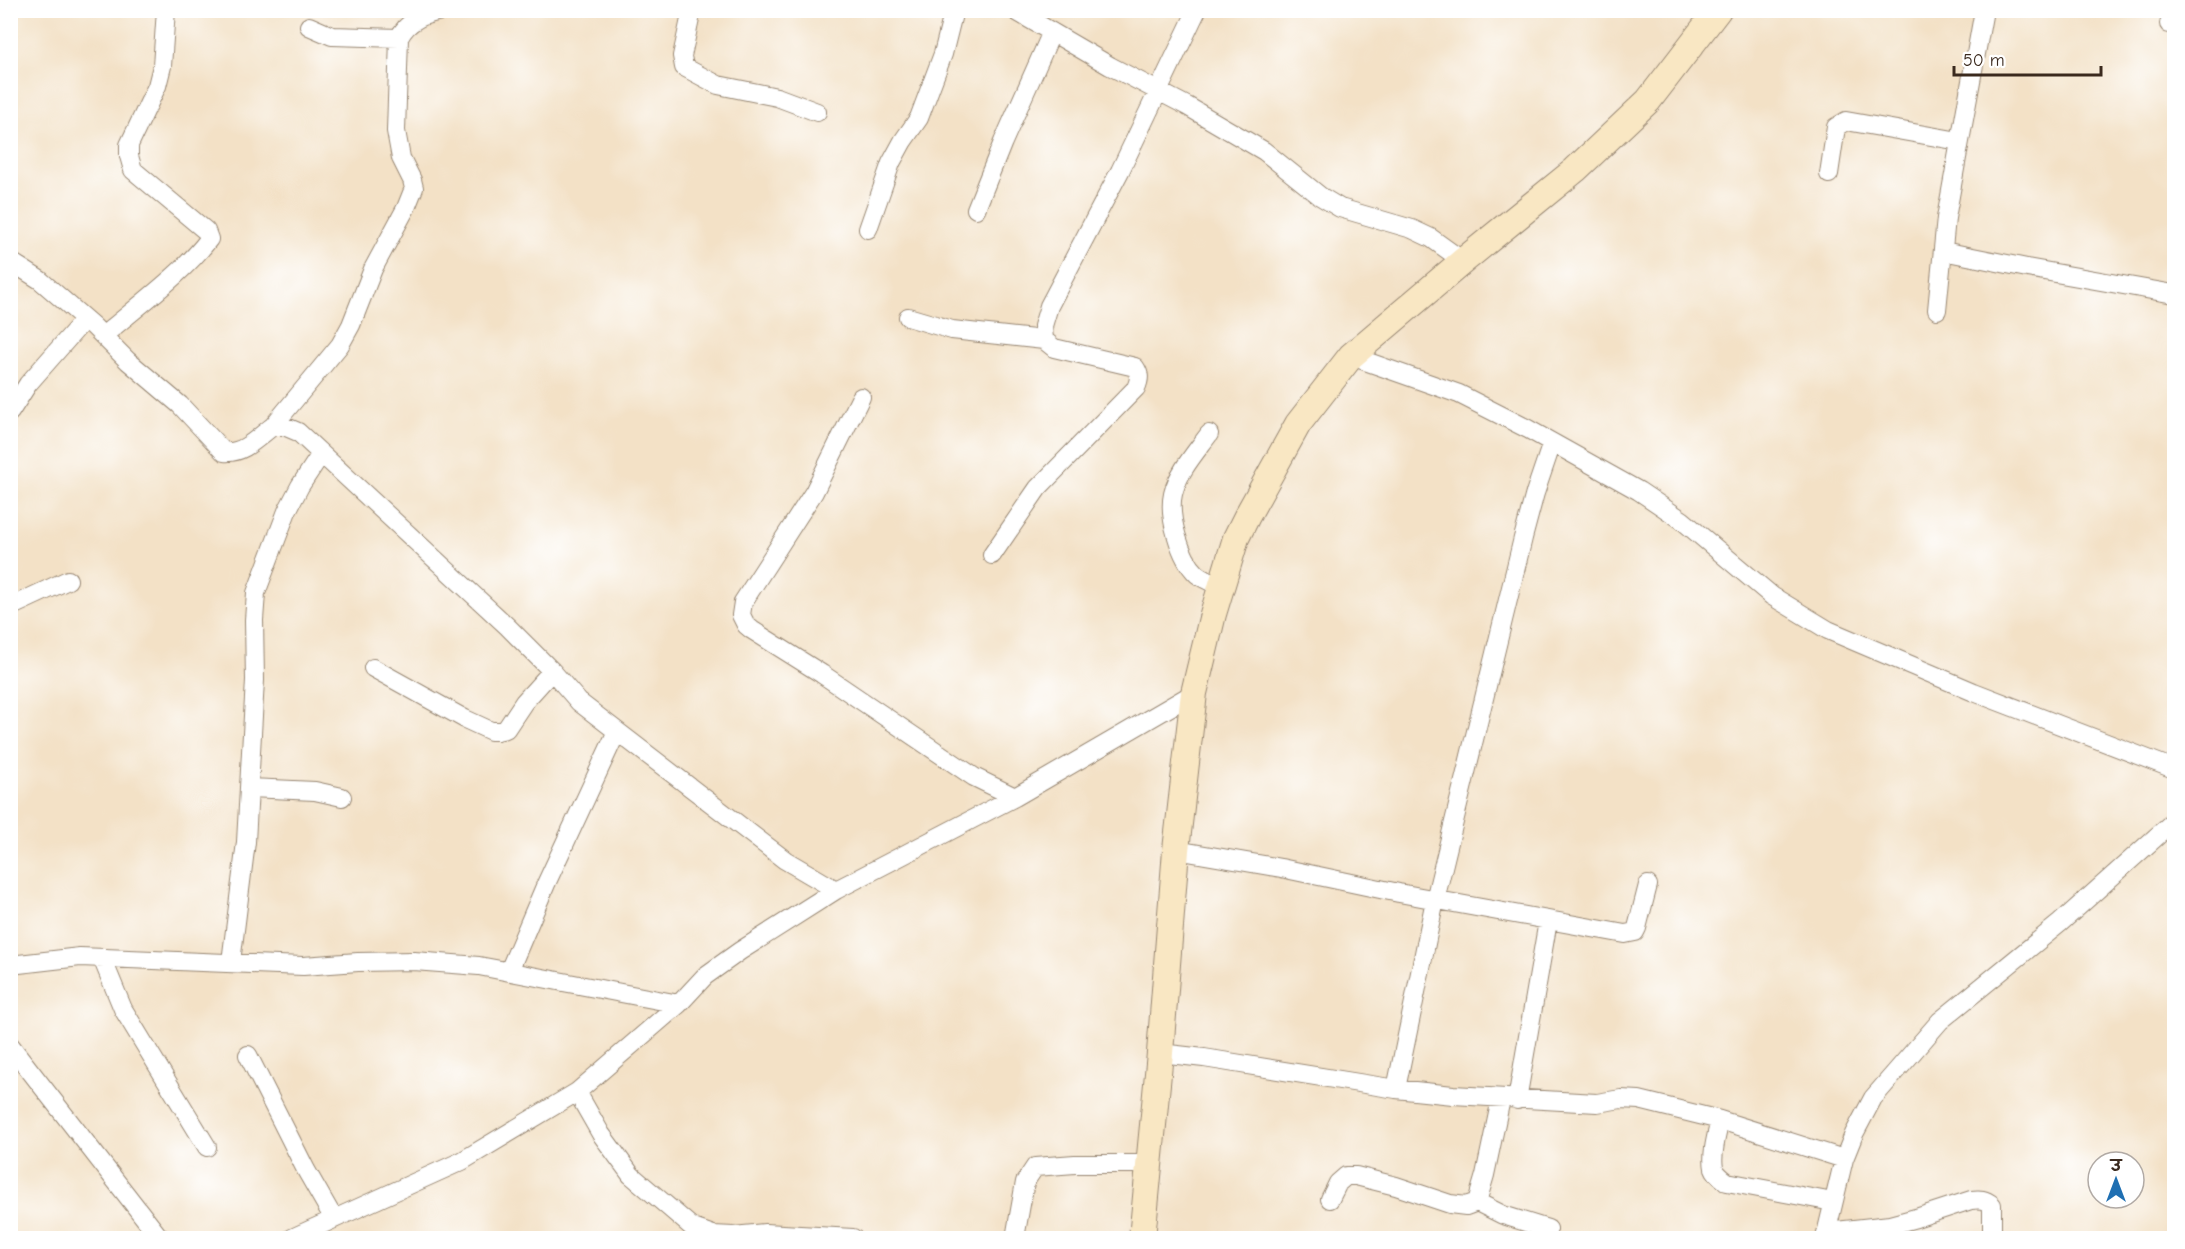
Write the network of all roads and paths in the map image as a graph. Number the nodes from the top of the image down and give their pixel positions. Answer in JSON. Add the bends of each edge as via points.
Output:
{"nodes":[{"id":1,"x":166,"y":10,"type":"edge"},
{"id":2,"x":449,"y":10,"type":"edge"},
{"id":3,"x":692,"y":10,"type":"edge"},
{"id":4,"x":954,"y":10,"type":"edge"},
{"id":5,"x":1197,"y":10,"type":"edge"},
{"id":6,"x":1718,"y":10,"type":"edge"},
{"id":7,"x":1983,"y":10,"type":"edge"},
{"id":8,"x":1023,"y":12,"type":"edge"},
{"id":9,"x":309,"y":26,"type":"dead end"},
{"id":10,"x":1052,"y":32,"type":"junction"},
{"id":11,"x":399,"y":38,"type":"junction"},
{"id":12,"x":1159,"y":92,"type":"junction"},
{"id":13,"x":817,"y":112,"type":"dead end"},
{"id":14,"x":1959,"y":141,"type":"junction"},
{"id":15,"x":1829,"y":174,"type":"dead end"},
{"id":16,"x":976,"y":209,"type":"dead end"},
{"id":17,"x":868,"y":229,"type":"dead end"},
{"id":18,"x":1943,"y":250,"type":"junction"},
{"id":19,"x":10,"y":261,"type":"edge"},
{"id":20,"x":1463,"y":261,"type":"junction"},
{"id":21,"x":2175,"y":294,"type":"edge"},
{"id":22,"x":1937,"y":310,"type":"dead end"},
{"id":23,"x":908,"y":317,"type":"dead end"},
{"id":24,"x":85,"y":319,"type":"junction"},
{"id":25,"x":103,"y":336,"type":"junction"},
{"id":26,"x":1044,"y":340,"type":"junction"},
{"id":27,"x":1351,"y":356,"type":"junction"},
{"id":28,"x":861,"y":397,"type":"dead end"},
{"id":29,"x":10,"y":412,"type":"edge"},
{"id":30,"x":273,"y":426,"type":"junction"},
{"id":31,"x":1209,"y":434,"type":"dead end"},
{"id":32,"x":1552,"y":443,"type":"junction"},
{"id":33,"x":321,"y":454,"type":"junction"},
{"id":34,"x":992,"y":555,"type":"dead end"},
{"id":35,"x":68,"y":580,"type":"dead end"},
{"id":36,"x":1221,"y":587,"type":"junction"},
{"id":37,"x":10,"y":607,"type":"edge"},
{"id":38,"x":373,"y":668,"type":"dead end"},
{"id":39,"x":552,"y":670,"type":"junction"},
{"id":40,"x":1194,"y":693,"type":"junction"},
{"id":41,"x":617,"y":731,"type":"junction"},
{"id":42,"x":2175,"y":769,"type":"edge"},
{"id":43,"x":250,"y":788,"type":"junction"},
{"id":44,"x":342,"y":797,"type":"dead end"},
{"id":45,"x":1015,"y":797,"type":"junction"},
{"id":46,"x":2175,"y":821,"type":"edge"},
{"id":47,"x":1176,"y":850,"type":"junction"},
{"id":48,"x":1648,"y":885,"type":"dead end"},
{"id":49,"x":836,"y":891,"type":"junction"},
{"id":50,"x":1435,"y":900,"type":"junction"},
{"id":51,"x":1548,"y":921,"type":"junction"},
{"id":52,"x":102,"y":958,"type":"junction"},
{"id":53,"x":231,"y":962,"type":"junction"},
{"id":54,"x":10,"y":964,"type":"edge"},
{"id":55,"x":510,"y":971,"type":"junction"},
{"id":56,"x":679,"y":1004,"type":"junction"},
{"id":57,"x":10,"y":1045,"type":"edge"},
{"id":58,"x":1160,"y":1053,"type":"junction"},
{"id":59,"x":248,"y":1055,"type":"dead end"},
{"id":60,"x":1396,"y":1089,"type":"junction"},
{"id":61,"x":577,"y":1092,"type":"junction"},
{"id":62,"x":1509,"y":1099,"type":"junction"},
{"id":63,"x":1720,"y":1120,"type":"junction"},
{"id":64,"x":207,"y":1147,"type":"dead end"},
{"id":65,"x":1844,"y":1159,"type":"junction"},
{"id":66,"x":1149,"y":1164,"type":"junction"},
{"id":67,"x":1330,"y":1199,"type":"dead end"},
{"id":68,"x":1833,"y":1202,"type":"junction"},
{"id":69,"x":1477,"y":1203,"type":"junction"},
{"id":70,"x":334,"y":1219,"type":"junction"},
{"id":71,"x":1548,"y":1229,"type":"dead end"},
{"id":72,"x":1826,"y":1235,"type":"edge"},
{"id":73,"x":160,"y":1239,"type":"edge"},
{"id":74,"x":292,"y":1239,"type":"edge"},
{"id":75,"x":853,"y":1239,"type":"edge"},
{"id":76,"x":1015,"y":1239,"type":"edge"},
{"id":77,"x":1142,"y":1239,"type":"edge"},
{"id":78,"x":1992,"y":1239,"type":"edge"}],
"edges":[{"from":1,"to":25,"type":"street","via":[[157,86],[129,146],[129,156],[133,170],[206,231],[209,240]]},
{"from":2,"to":11,"type":"street","via":[[414,20]]},
{"from":3,"to":13,"type":"street","via":[[682,56],[684,67],[717,85],[777,97]]},
{"from":4,"to":17,"type":"street","via":[[943,54],[919,118],[891,163]]},
{"from":5,"to":12,"type":"street"},
{"from":6,"to":20,"type":"main road","via":[[1648,101],[1575,170]]},
{"from":7,"to":14,"type":"street"},
{"from":8,"to":10,"type":"street"},
{"from":9,"to":11,"type":"street","via":[[332,36]]},
{"from":10,"to":12,"type":"street"},
{"from":10,"to":16,"type":"street"},
{"from":11,"to":30,"type":"street","via":[[396,130],[401,159],[414,188],[340,345]]},
{"from":12,"to":20,"type":"street","via":[[1264,151],[1340,208],[1412,229]]},
{"from":12,"to":26,"type":"street","via":[[1049,306],[1043,326]]},
{"from":14,"to":15,"type":"street","via":[[1846,121],[1836,127]]},
{"from":14,"to":18,"type":"street"},
{"from":18,"to":21,"type":"street"},
{"from":18,"to":22,"type":"street"},
{"from":19,"to":24,"type":"street","via":[[40,280]]},
{"from":20,"to":27,"type":"main road"},
{"from":23,"to":26,"type":"street","via":[[952,330]]},
{"from":24,"to":25,"type":"street"},
{"from":24,"to":29,"type":"street","via":[[28,384]]},
{"from":25,"to":30,"type":"street","via":[[180,405],[224,452],[234,453],[250,445]]},
{"from":26,"to":34,"type":"street","via":[[1054,348],[1135,367],[1139,380],[1038,488]]},
{"from":27,"to":32,"type":"street","via":[[1459,394]]},
{"from":27,"to":36,"type":"main road","via":[[1298,424],[1236,538]]},
{"from":28,"to":45,"type":"street","via":[[814,492],[744,602],[741,615],[746,625],[777,647],[974,777]]},
{"from":30,"to":33,"type":"street","via":[[298,432]]},
{"from":31,"to":36,"type":"street","via":[[1185,468],[1173,494],[1173,519],[1187,561],[1197,575]]},
{"from":32,"to":42,"type":"street","via":[[1639,491],[1682,520],[1772,596],[1828,630],[1974,692]]},
{"from":32,"to":50,"type":"street","via":[[1523,538]]},
{"from":33,"to":39,"type":"street"},
{"from":33,"to":43,"type":"street","via":[[287,512],[256,593]]},
{"from":35,"to":37,"type":"street"},
{"from":36,"to":40,"type":"main road"},
{"from":38,"to":39,"type":"street","via":[[491,731],[506,729]]},
{"from":39,"to":41,"type":"street","via":[[579,702]]},
{"from":40,"to":45,"type":"street"},
{"from":40,"to":47,"type":"main road"},
{"from":41,"to":49,"type":"street","via":[[785,860]]},
{"from":41,"to":55,"type":"street"},
{"from":43,"to":44,"type":"street","via":[[315,791]]},
{"from":43,"to":53,"type":"street"},
{"from":45,"to":49,"type":"street"},
{"from":46,"to":65,"type":"street","via":[[2060,923],[1940,1021],[1873,1098]]},
{"from":47,"to":50,"type":"street"},
{"from":47,"to":58,"type":"main road"},
{"from":48,"to":51,"type":"street","via":[[1637,928],[1630,934]]},
{"from":49,"to":56,"type":"street","via":[[705,976]]},
{"from":50,"to":51,"type":"street"},
{"from":50,"to":60,"type":"street"},
{"from":51,"to":62,"type":"street"},
{"from":52,"to":53,"type":"street"},
{"from":52,"to":54,"type":"street"},
{"from":52,"to":64,"type":"street","via":[[123,1009]]},
{"from":53,"to":55,"type":"street","via":[[303,966],[414,961]]},
{"from":55,"to":56,"type":"street"},
{"from":56,"to":61,"type":"street"},
{"from":57,"to":73,"type":"street"},
{"from":58,"to":60,"type":"street"},
{"from":58,"to":66,"type":"main road"},
{"from":59,"to":70,"type":"street"},
{"from":60,"to":62,"type":"street"},
{"from":61,"to":70,"type":"street","via":[[462,1161]]},
{"from":61,"to":75,"type":"street","via":[[631,1175],[693,1228],[723,1235],[765,1233]]},
{"from":62,"to":63,"type":"street","via":[[1597,1103],[1639,1100]]},
{"from":62,"to":69,"type":"street"},
{"from":63,"to":65,"type":"street"},
{"from":63,"to":68,"type":"street","via":[[1714,1168],[1727,1182]]},
{"from":65,"to":68,"type":"street"},
{"from":66,"to":76,"type":"street","via":[[1035,1167],[1025,1182]]},
{"from":66,"to":77,"type":"main road"},
{"from":67,"to":69,"type":"street","via":[[1338,1183],[1346,1176],[1356,1176],[1450,1204]]},
{"from":68,"to":72,"type":"street"},
{"from":69,"to":71,"type":"street"},
{"from":70,"to":74,"type":"street"},
{"from":72,"to":78,"type":"street","via":[[1890,1225],[1980,1199],[1992,1205]]}]}
